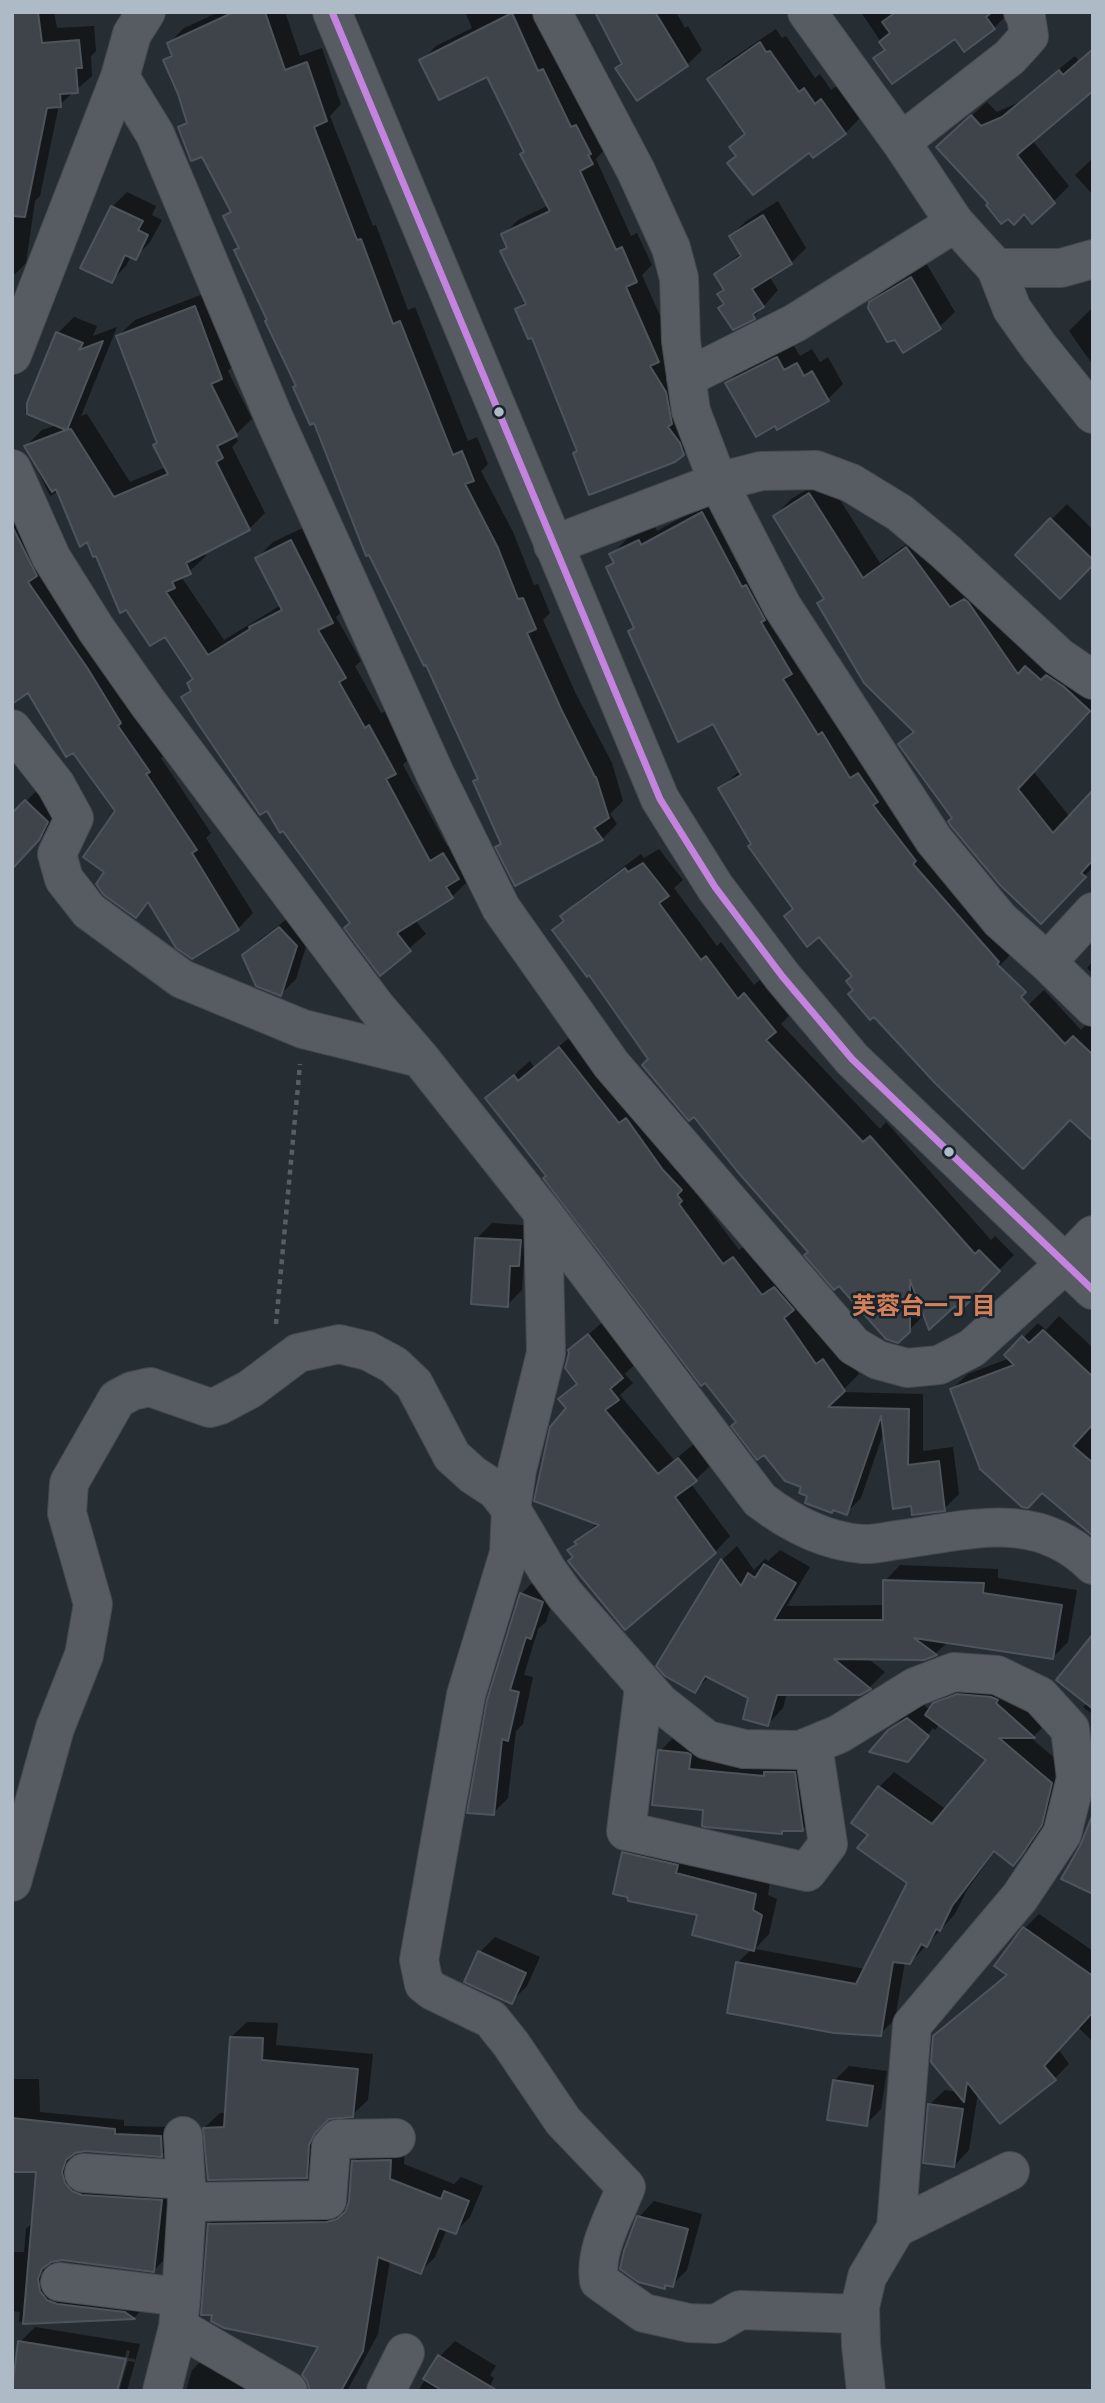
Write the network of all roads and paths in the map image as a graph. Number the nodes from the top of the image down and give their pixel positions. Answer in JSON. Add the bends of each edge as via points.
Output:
{"nodes":[{"id":1,"x":332,"y":12,"type":"edge"},
{"id":2,"x":552,"y":12,"type":"edge"},
{"id":3,"x":807,"y":12,"type":"edge"},
{"id":4,"x":1023,"y":12,"type":"edge"},
{"id":5,"x":132,"y":20,"type":"edge"},
{"id":6,"x":120,"y":77,"type":"junction"},
{"id":7,"x":901,"y":142,"type":"junction"},
{"id":8,"x":955,"y":223,"type":"junction"},
{"id":9,"x":1093,"y":259,"type":"edge"},
{"id":10,"x":996,"y":268,"type":"junction"},
{"id":11,"x":12,"y":355,"type":"edge"},
{"id":12,"x":686,"y":378,"type":"junction"},
{"id":13,"x":1093,"y":414,"type":"edge"},
{"id":14,"x":12,"y":469,"type":"edge"},
{"id":15,"x":718,"y":482,"type":"junction"},
{"id":16,"x":553,"y":545,"type":"junction"},
{"id":17,"x":1093,"y":680,"type":"edge"},
{"id":18,"x":12,"y":729,"type":"edge"},
{"id":19,"x":1093,"y":912,"type":"edge"},
{"id":20,"x":1047,"y":961,"type":"junction"},
{"id":21,"x":1093,"y":1007,"type":"edge"},
{"id":22,"x":303,"y":1029,"type":"junction"},
{"id":23,"x":420,"y":1058,"type":"junction"},
{"id":24,"x":543,"y":1213,"type":"junction"},
{"id":25,"x":1093,"y":1235,"type":"edge"},
{"id":26,"x":1065,"y":1264,"type":"junction"},
{"id":27,"x":1093,"y":1290,"type":"edge"},
{"id":28,"x":283,"y":1364,"type":"junction"},
{"id":29,"x":510,"y":1509,"type":"junction"},
{"id":30,"x":1093,"y":1565,"type":"edge"},
{"id":31,"x":644,"y":1687,"type":"junction"},
{"id":32,"x":813,"y":1745,"type":"junction"},
{"id":33,"x":12,"y":1882,"type":"edge"},
{"id":34,"x":183,"y":2136,"type":"dead end"},
{"id":35,"x":396,"y":2138,"type":"dead end"},
{"id":36,"x":1010,"y":2171,"type":"dead end"},
{"id":37,"x":84,"y":2174,"type":"dead end"},
{"id":38,"x":186,"y":2191,"type":"junction"},
{"id":39,"x":896,"y":2228,"type":"junction"},
{"id":40,"x":60,"y":2283,"type":"dead end"},
{"id":41,"x":180,"y":2312,"type":"junction"},
{"id":42,"x":860,"y":2315,"type":"junction"},
{"id":43,"x":405,"y":2353,"type":"dead end"},
{"id":44,"x":162,"y":2391,"type":"edge"},
{"id":45,"x":288,"y":2391,"type":"edge"},
{"id":46,"x":386,"y":2391,"type":"edge"},
{"id":47,"x":866,"y":2391,"type":"edge"}],
"edges":[{"from":1,"to":16,"type":"street"},
{"from":2,"to":12,"type":"street","via":[[671,248],[679,278]]},
{"from":3,"to":7,"type":"street"},
{"from":4,"to":7,"type":"street","via":[[1029,36],[1010,57]]},
{"from":5,"to":6,"type":"street"},
{"from":6,"to":11,"type":"street"},
{"from":6,"to":26,"type":"street","via":[[155,134],[279,430],[501,908],[611,1064],[854,1346],[878,1360],[907,1368],[939,1365],[972,1348]]},
{"from":7,"to":8,"type":"street"},
{"from":8,"to":10,"type":"street"},
{"from":8,"to":12,"type":"street","via":[[795,323]]},
{"from":9,"to":10,"type":"street","via":[[1061,268]]},
{"from":10,"to":13,"type":"street","via":[[1012,309]]},
{"from":12,"to":15,"type":"street","via":[[691,411]]},
{"from":14,"to":23,"type":"street","via":[[51,557],[96,629],[367,996]]},
{"from":15,"to":16,"type":"street"},
{"from":15,"to":17,"type":"street","via":[[792,469],[816,470],[851,483],[900,513],[1059,657]]},
{"from":15,"to":20,"type":"street","via":[[782,606],[934,840],[1000,920]]},
{"from":16,"to":26,"type":"street","via":[[660,799],[715,887],[852,1059]]},
{"from":18,"to":22,"type":"street","via":[[56,785],[74,818],[57,854],[64,878],[89,911],[182,979]]},
{"from":19,"to":20,"type":"street"},
{"from":20,"to":21,"type":"street"},
{"from":22,"to":23,"type":"street"},
{"from":22,"to":28,"type":"path","via":[[274,1349]]},
{"from":23,"to":24,"type":"street"},
{"from":24,"to":29,"type":"street","via":[[546,1353]]},
{"from":24,"to":30,"type":"street","via":[[760,1500],[785,1519],[828,1538],[864,1544],[1006,1526],[1040,1531]]},
{"from":25,"to":26,"type":"street"},
{"from":26,"to":27,"type":"street"},
{"from":28,"to":29,"type":"street","via":[[298,1353],[339,1345],[394,1365],[414,1384],[452,1456],[496,1490]]},
{"from":28,"to":33,"type":"street","via":[[250,1389],[210,1408],[150,1387],[117,1399],[69,1483],[67,1513],[93,1604],[84,1655],[55,1728]]},
{"from":29,"to":31,"type":"street","via":[[547,1570]]},
{"from":29,"to":42,"type":"street","via":[[509,1553],[464,1706],[419,1960],[424,1984],[491,2019],[563,2121],[626,2187],[602,2248],[599,2281],[644,2313],[689,2323],[716,2323],[740,2310]]},
{"from":31,"to":32,"type":"street","via":[[707,1741],[744,1749],[800,1751]]},
{"from":31,"to":32,"type":"street","via":[[626,1831],[807,1872],[828,1844]]},
{"from":32,"to":39,"type":"street","via":[[915,1687],[954,1672],[997,1675],[1040,1696],[1070,1729],[1076,1778],[1062,1834],[1020,1896],[912,2025]]},
{"from":34,"to":38,"type":"street"},
{"from":35,"to":38,"type":"street","via":[[338,2139],[331,2147],[327,2200]]},
{"from":36,"to":39,"type":"street"},
{"from":37,"to":38,"type":"street"},
{"from":38,"to":41,"type":"street"},
{"from":39,"to":42,"type":"street","via":[[867,2277]]},
{"from":40,"to":41,"type":"street"},
{"from":41,"to":44,"type":"street"},
{"from":41,"to":45,"type":"street"},
{"from":42,"to":47,"type":"street"},
{"from":43,"to":46,"type":"street"}]}
